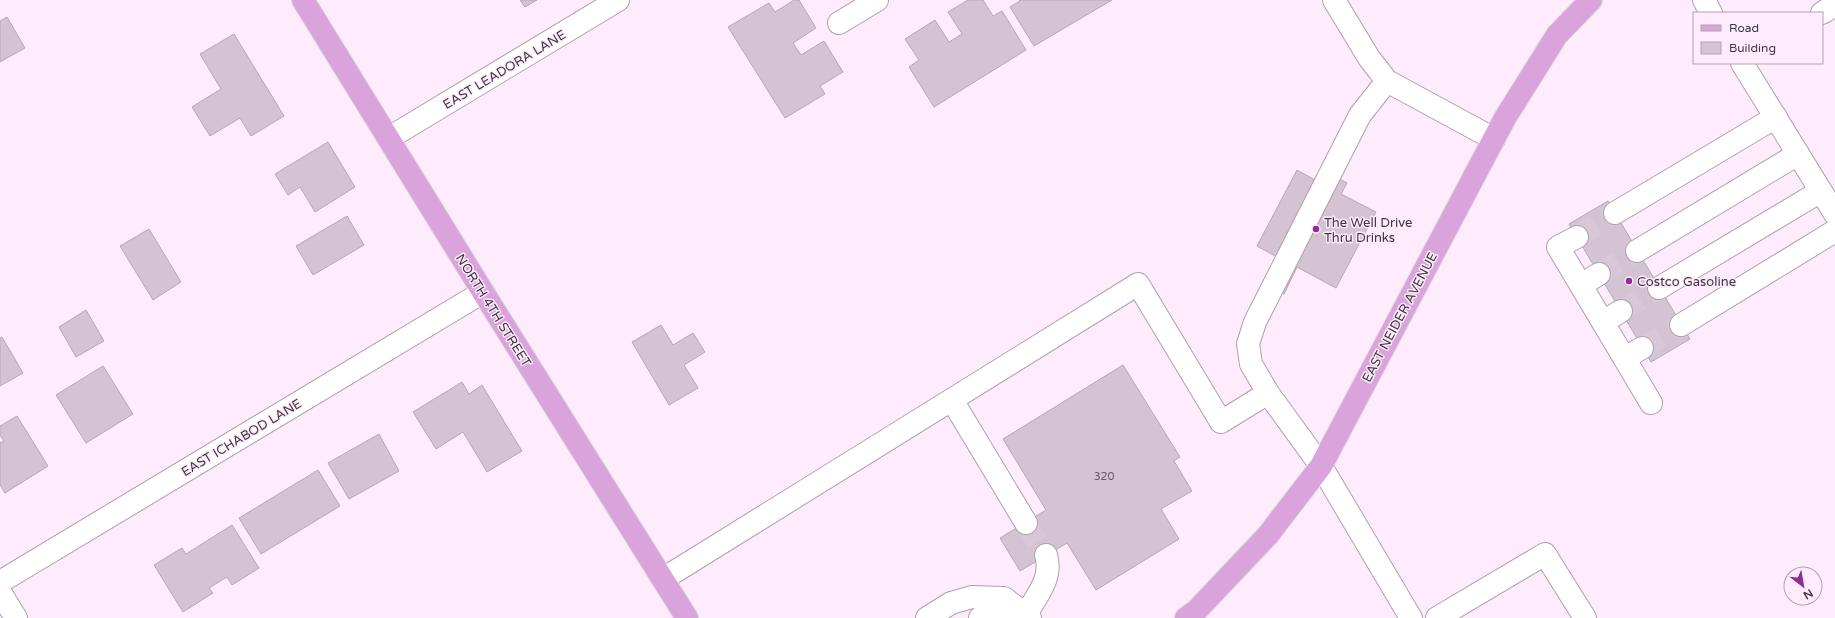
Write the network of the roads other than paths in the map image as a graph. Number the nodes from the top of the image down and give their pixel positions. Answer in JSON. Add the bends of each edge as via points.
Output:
{"nodes":[{"id":1,"x":303,"y":0,"type":"edge"},
{"id":2,"x":618,"y":0,"type":"edge"},
{"id":3,"x":877,"y":0,"type":"edge"},
{"id":4,"x":1334,"y":0,"type":"edge"},
{"id":5,"x":1704,"y":0,"type":"edge"},
{"id":6,"x":1586,"y":2,"type":"edge"},
{"id":7,"x":1711,"y":12,"type":"edge"},
{"id":8,"x":839,"y":23,"type":"dead end"},
{"id":9,"x":1743,"y":64,"type":"edge"},
{"id":10,"x":1387,"y":81,"type":"junction"},
{"id":11,"x":1776,"y":117,"type":"junction"},
{"id":12,"x":389,"y":138,"type":"junction"},
{"id":13,"x":1494,"y":139,"type":"junction"},
{"id":14,"x":1798,"y":154,"type":"junction"},
{"id":15,"x":1821,"y":191,"type":"junction"},
{"id":16,"x":1615,"y":213,"type":"tunnel mouth"},
{"id":17,"x":1835,"y":214,"type":"edge"},
{"id":18,"x":1835,"y":231,"type":"edge"},
{"id":19,"x":1576,"y":236,"type":"tunnel mouth"},
{"id":20,"x":1638,"y":251,"type":"tunnel mouth"},
{"id":21,"x":1659,"y":288,"type":"tunnel mouth"},
{"id":22,"x":483,"y":292,"type":"junction"},
{"id":23,"x":1681,"y":325,"type":"tunnel mouth"},
{"id":24,"x":1268,"y":393,"type":"junction"},
{"id":25,"x":952,"y":400,"type":"junction"},
{"id":26,"x":1651,"y":403,"type":"dead end"},
{"id":27,"x":1320,"y":466,"type":"junction"},
{"id":28,"x":1026,"y":523,"type":"tunnel mouth"},
{"id":29,"x":1046,"y":555,"type":"tunnel mouth"},
{"id":30,"x":663,"y":579,"type":"junction"},
{"id":31,"x":0,"y":582,"type":"edge"},
{"id":32,"x":0,"y":592,"type":"edge"},
{"id":33,"x":1028,"y":616,"type":"edge"},
{"id":34,"x":16,"y":618,"type":"edge"},
{"id":35,"x":687,"y":618,"type":"edge"},
{"id":36,"x":927,"y":618,"type":"edge"},
{"id":37,"x":980,"y":618,"type":"edge"},
{"id":38,"x":1186,"y":618,"type":"edge"},
{"id":39,"x":1411,"y":618,"type":"edge"},
{"id":40,"x":1437,"y":618,"type":"edge"},
{"id":41,"x":1585,"y":618,"type":"edge"}],
"edges":[{"from":1,"to":12,"type":"main road","name":"NORTH 4TH STREET"},
{"from":2,"to":12,"type":"street","name":"EAST LEADORA LANE"},
{"from":3,"to":8,"type":"street"},
{"from":4,"to":10,"type":"street","via":[[1369,58]]},
{"from":5,"to":7,"type":"street"},
{"from":6,"to":13,"type":"main road","name":"EAST NEIDER AVENUE","via":[[1557,35]]},
{"from":9,"to":11,"type":"street"},
{"from":10,"to":13,"type":"street"},
{"from":10,"to":24,"type":"street","via":[[1360,115],[1254,322],[1248,344],[1251,364]]},
{"from":11,"to":14,"type":"street"},
{"from":11,"to":16,"type":"street"},
{"from":12,"to":22,"type":"main road","name":"NORTH 4TH STREET"},
{"from":13,"to":27,"type":"main road","name":"EAST NEIDER AVENUE"},
{"from":14,"to":15,"type":"street"},
{"from":14,"to":20,"type":"street"},
{"from":15,"to":17,"type":"street"},
{"from":15,"to":21,"type":"street"},
{"from":18,"to":23,"type":"street"},
{"from":19,"to":26,"type":"street","via":[[1558,248],[1590,280],[1612,316],[1634,353]]},
{"from":22,"to":30,"type":"main road","name":"NORTH 4TH STREET"},
{"from":22,"to":31,"type":"street","name":"EAST ICHABOD LANE"},
{"from":24,"to":25,"type":"street","via":[[1221,422],[1138,284]]},
{"from":24,"to":27,"type":"street"},
{"from":25,"to":28,"type":"street"},
{"from":25,"to":30,"type":"street"},
{"from":27,"to":38,"type":"main road","name":"EAST NEIDER AVENUE","via":[[1268,535],[1196,611]]},
{"from":27,"to":39,"type":"street"},
{"from":29,"to":33,"type":"street","via":[[1049,564],[1047,578]]},
{"from":30,"to":35,"type":"main road","name":"NORTH 4TH STREET"},
{"from":32,"to":34,"type":"street"},
{"from":33,"to":36,"type":"street","via":[[1004,598],[972,597],[951,603]]},
{"from":33,"to":37,"type":"street","via":[[987,613]]},
{"from":40,"to":41,"type":"street","via":[[1545,554]]}]}
